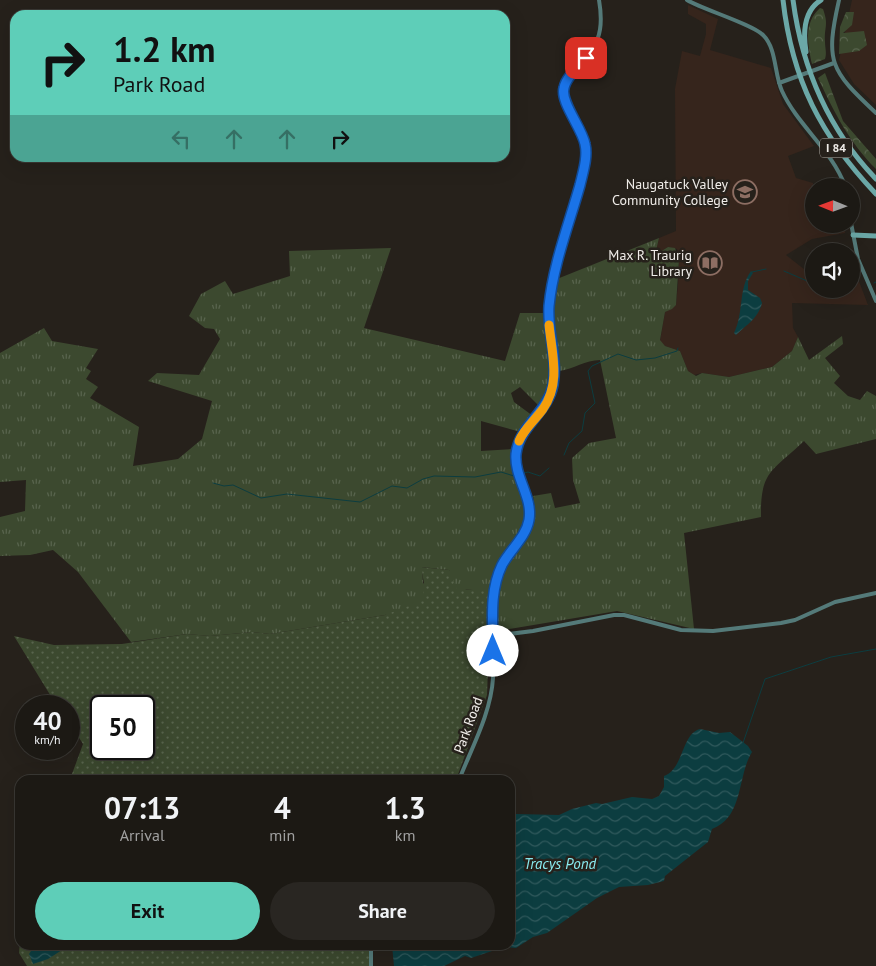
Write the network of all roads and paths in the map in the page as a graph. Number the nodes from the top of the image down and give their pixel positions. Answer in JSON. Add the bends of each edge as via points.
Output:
{"nodes":[{"id":1,"x":599,"y":0,"type":"edge"},
{"id":2,"x":687,"y":0,"type":"edge"},
{"id":3,"x":783,"y":0,"type":"edge"},
{"id":4,"x":793,"y":0,"type":"edge"},
{"id":5,"x":821,"y":0,"type":"edge"},
{"id":6,"x":839,"y":0,"type":"edge"},
{"id":7,"x":834,"y":63,"type":"junction"},
{"id":8,"x":779,"y":83,"type":"junction"},
{"id":9,"x":817,"y":91,"type":"junction"},
{"id":10,"x":876,"y":113,"type":"edge"},
{"id":11,"x":841,"y":178,"type":"edge"},
{"id":12,"x":876,"y":178,"type":"edge"},
{"id":13,"x":876,"y":194,"type":"edge"},
{"id":14,"x":852,"y":233,"type":"edge"},
{"id":15,"x":853,"y":236,"type":"junction"},
{"id":16,"x":876,"y":236,"type":"edge"},
{"id":17,"x":876,"y":301,"type":"edge"},
{"id":18,"x":876,"y":593,"type":"edge"},
{"id":19,"x":493,"y":636,"type":"junction"},
{"id":20,"x":461,"y":775,"type":"edge"},
{"id":21,"x":371,"y":950,"type":"edge"},
{"id":22,"x":371,"y":966,"type":"edge"}],
"edges":[{"from":1,"to":19,"type":"main road","name":"Park Road","via":[[600,37],[564,88],[565,99],[586,145],[585,166],[554,276],[549,306],[554,383],[548,401],[523,433],[516,451],[517,471],[530,518],[497,580]]},
{"from":2,"to":8,"type":"main road","via":[[760,33],[771,48]]},
{"from":3,"to":13,"type":"highway","number":"I 84","via":[[793,60],[812,108],[837,150]]},
{"from":4,"to":9,"type":"highway","number":"I 84","via":[[801,46]]},
{"from":5,"to":9,"type":"highway","via":[[810,12],[804,32]]},
{"from":6,"to":7,"type":"main road","via":[[831,39]]},
{"from":7,"to":8,"type":"main road"},
{"from":7,"to":10,"type":"main road","via":[[847,85]]},
{"from":8,"to":11,"type":"main road","via":[[790,106]]},
{"from":9,"to":12,"type":"highway","number":"I 84","via":[[846,144]]},
{"from":14,"to":15,"type":"main road"},
{"from":15,"to":16,"type":"highway"},
{"from":15,"to":17,"type":"main road","via":[[863,275]]},
{"from":18,"to":19,"type":"main road","via":[[849,597],[780,623],[698,631],[614,615]]},
{"from":19,"to":20,"type":"main road","name":"Park Road","via":[[490,699]]},
{"from":21,"to":22,"type":"main road"}]}
